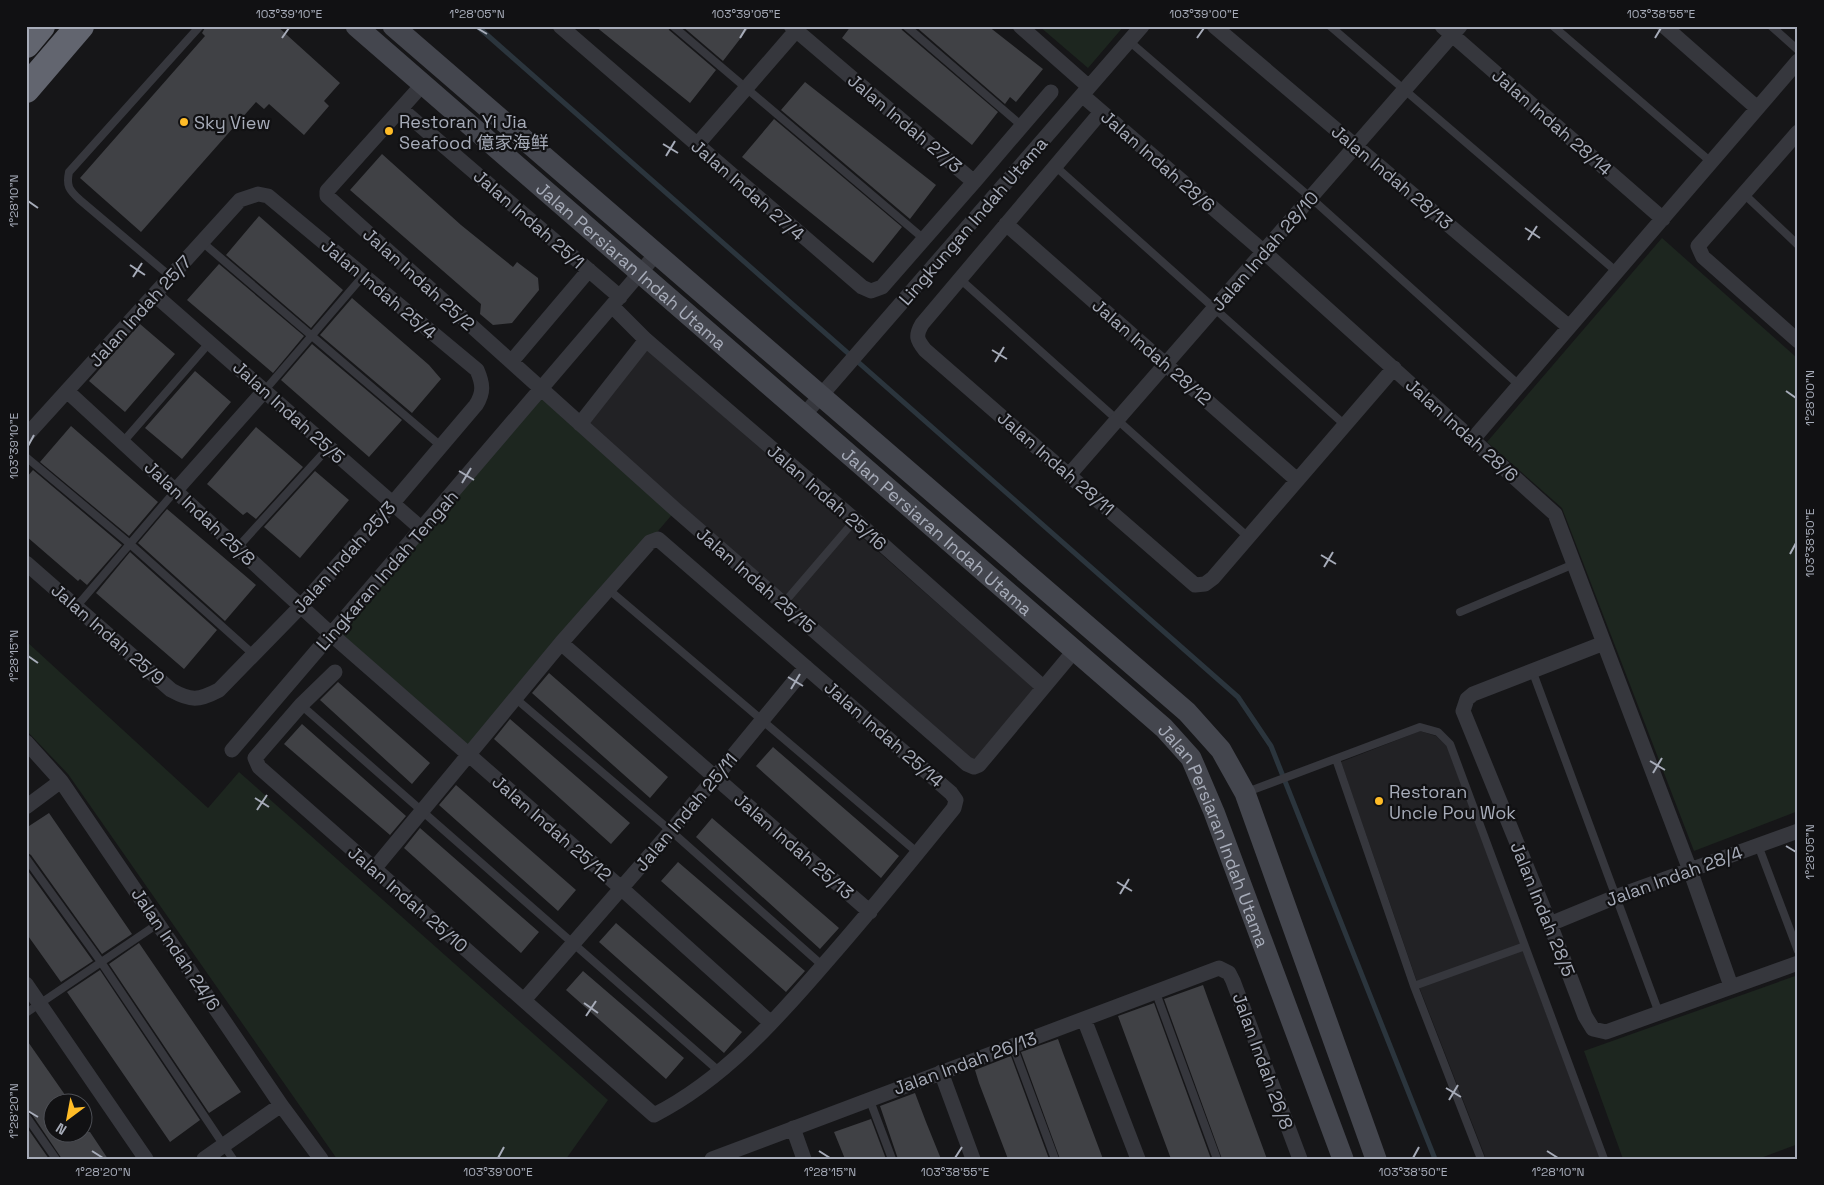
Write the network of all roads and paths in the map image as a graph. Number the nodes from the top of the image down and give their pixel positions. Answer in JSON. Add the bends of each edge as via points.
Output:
{"nodes":[{"id":1,"x":41,"y":26,"type":"edge"},
{"id":2,"x":80,"y":26,"type":"edge"},
{"id":3,"x":200,"y":26,"type":"edge"},
{"id":4,"x":356,"y":26,"type":"edge"},
{"id":5,"x":394,"y":26,"type":"edge"},
{"id":6,"x":560,"y":26,"type":"edge"},
{"id":7,"x":673,"y":26,"type":"edge"},
{"id":8,"x":906,"y":26,"type":"edge"},
{"id":9,"x":1020,"y":26,"type":"edge"},
{"id":10,"x":1142,"y":26,"type":"edge"},
{"id":11,"x":1214,"y":26,"type":"edge"},
{"id":12,"x":1330,"y":26,"type":"edge"},
{"id":13,"x":1553,"y":26,"type":"edge"},
{"id":14,"x":1664,"y":26,"type":"edge"},
{"id":15,"x":1771,"y":26,"type":"edge"},
{"id":16,"x":796,"y":28,"type":"edge"},
{"id":17,"x":1452,"y":29,"type":"edge"},
{"id":18,"x":1128,"y":41,"type":"junction"},
{"id":19,"x":26,"y":44,"type":"edge"},
{"id":20,"x":1798,"y":50,"type":"edge"},
{"id":21,"x":1798,"y":61,"type":"edge"},
{"id":22,"x":422,"y":84,"type":"junction"},
{"id":23,"x":26,"y":89,"type":"edge"},
{"id":24,"x":745,"y":89,"type":"junction"},
{"id":25,"x":1086,"y":91,"type":"junction"},
{"id":26,"x":1404,"y":91,"type":"junction"},
{"id":27,"x":1051,"y":92,"type":"dead end"},
{"id":28,"x":1757,"y":108,"type":"junction"},
{"id":29,"x":401,"y":109,"type":"junction"},
{"id":30,"x":1101,"y":112,"type":"junction"},
{"id":31,"x":1022,"y":126,"type":"junction"},
{"id":32,"x":1796,"y":138,"type":"edge"},
{"id":33,"x":696,"y":146,"type":"junction"},
{"id":34,"x":1356,"y":147,"type":"junction"},
{"id":35,"x":1711,"y":162,"type":"junction"},
{"id":36,"x":1055,"y":166,"type":"junction"},
{"id":37,"x":974,"y":182,"type":"junction"},
{"id":38,"x":258,"y":194,"type":"joint"},
{"id":39,"x":1744,"y":194,"type":"junction"},
{"id":40,"x":1311,"y":198,"type":"junction"},
{"id":41,"x":1662,"y":219,"type":"junction"},
{"id":42,"x":1006,"y":224,"type":"junction"},
{"id":43,"x":924,"y":239,"type":"junction"},
{"id":44,"x":202,"y":242,"type":"junction"},
{"id":45,"x":1798,"y":245,"type":"edge"},
{"id":46,"x":1264,"y":252,"type":"junction"},
{"id":47,"x":657,"y":253,"type":"junction"},
{"id":48,"x":590,"y":270,"type":"junction"},
{"id":49,"x":1617,"y":272,"type":"junction"},
{"id":50,"x":639,"y":274,"type":"junction"},
{"id":51,"x":363,"y":276,"type":"junction"},
{"id":52,"x":171,"y":277,"type":"junction"},
{"id":53,"x":960,"y":279,"type":"junction"},
{"id":54,"x":155,"y":294,"type":"junction"},
{"id":55,"x":616,"y":302,"type":"junction"},
{"id":56,"x":1215,"y":308,"type":"junction"},
{"id":57,"x":1569,"y":327,"type":"junction"},
{"id":58,"x":313,"y":336,"type":"junction"},
{"id":59,"x":646,"y":340,"type":"junction"},
{"id":60,"x":1798,"y":341,"type":"edge"},
{"id":61,"x":210,"y":342,"type":"junction"},
{"id":62,"x":512,"y":361,"type":"junction"},
{"id":63,"x":1167,"y":364,"type":"junction"},
{"id":64,"x":1394,"y":368,"type":"junction"},
{"id":65,"x":1519,"y":385,"type":"junction"},
{"id":66,"x":542,"y":389,"type":"junction"},
{"id":67,"x":265,"y":390,"type":"junction"},
{"id":68,"x":68,"y":392,"type":"junction"},
{"id":69,"x":821,"y":395,"type":"junction"},
{"id":70,"x":482,"y":396,"type":"joint"},
{"id":71,"x":804,"y":414,"type":"junction"},
{"id":72,"x":1117,"y":421,"type":"junction"},
{"id":73,"x":580,"y":424,"type":"junction"},
{"id":74,"x":1345,"y":425,"type":"junction"},
{"id":75,"x":26,"y":436,"type":"edge"},
{"id":76,"x":1473,"y":440,"type":"junction"},
{"id":77,"x":123,"y":442,"type":"junction"},
{"id":78,"x":329,"y":447,"type":"junction"},
{"id":79,"x":442,"y":447,"type":"junction"},
{"id":80,"x":26,"y":457,"type":"edge"},
{"id":81,"x":1070,"y":475,"type":"junction"},
{"id":82,"x":1297,"y":480,"type":"junction"},
{"id":83,"x":176,"y":490,"type":"junction"},
{"id":84,"x":392,"y":504,"type":"junction"},
{"id":85,"x":856,"y":520,"type":"junction"},
{"id":86,"x":422,"y":530,"type":"junction"},
{"id":87,"x":1248,"y":537,"type":"junction"},
{"id":88,"x":130,"y":544,"type":"junction"},
{"id":89,"x":238,"y":547,"type":"junction"},
{"id":90,"x":26,"y":563,"type":"edge"},
{"id":91,"x":1574,"y":564,"type":"junction"},
{"id":92,"x":608,"y":589,"type":"junction"},
{"id":93,"x":783,"y":604,"type":"junction"},
{"id":94,"x":77,"y":606,"type":"junction"},
{"id":95,"x":301,"y":606,"type":"junction"},
{"id":96,"x":1460,"y":612,"type":"dead end"},
{"id":97,"x":332,"y":635,"type":"junction"},
{"id":98,"x":561,"y":642,"type":"junction"},
{"id":99,"x":1604,"y":643,"type":"junction"},
{"id":100,"x":1074,"y":651,"type":"junction"},
{"id":101,"x":252,"y":654,"type":"junction"},
{"id":102,"x":806,"y":667,"type":"junction"},
{"id":103,"x":1532,"y":670,"type":"junction"},
{"id":104,"x":336,"y":672,"type":"dead end"},
{"id":105,"x":1043,"y":687,"type":"junction"},
{"id":106,"x":515,"y":698,"type":"junction"},
{"id":107,"x":193,"y":699,"type":"joint"},
{"id":108,"x":301,"y":706,"type":"junction"},
{"id":109,"x":764,"y":720,"type":"junction"},
{"id":110,"x":26,"y":742,"type":"edge"},
{"id":111,"x":232,"y":750,"type":"dead end"},
{"id":112,"x":467,"y":754,"type":"junction"},
{"id":113,"x":1336,"y":759,"type":"junction"},
{"id":114,"x":716,"y":778,"type":"junction"},
{"id":115,"x":62,"y":781,"type":"junction"},
{"id":116,"x":1245,"y":793,"type":"junction"},
{"id":117,"x":26,"y":808,"type":"edge"},
{"id":118,"x":421,"y":810,"type":"junction"},
{"id":119,"x":671,"y":831,"type":"junction"},
{"id":120,"x":1798,"y":831,"type":"edge"},
{"id":121,"x":1758,"y":845,"type":"junction"},
{"id":122,"x":918,"y":853,"type":"junction"},
{"id":123,"x":26,"y":858,"type":"edge"},
{"id":124,"x":374,"y":869,"type":"junction"},
{"id":125,"x":1690,"y":870,"type":"junction"},
{"id":126,"x":621,"y":888,"type":"junction"},
{"id":127,"x":1618,"y":896,"type":"junction"},
{"id":128,"x":870,"y":912,"type":"junction"},
{"id":129,"x":159,"y":923,"type":"junction"},
{"id":130,"x":1550,"y":924,"type":"junction"},
{"id":131,"x":572,"y":943,"type":"junction"},
{"id":132,"x":1525,"y":946,"type":"junction"},
{"id":133,"x":1798,"y":951,"type":"edge"},
{"id":134,"x":101,"y":962,"type":"junction"},
{"id":135,"x":1798,"y":963,"type":"edge"},
{"id":136,"x":823,"y":966,"type":"junction"},
{"id":137,"x":1219,"y":968,"type":"joint"},
{"id":138,"x":26,"y":984,"type":"edge"},
{"id":139,"x":1414,"y":986,"type":"junction"},
{"id":140,"x":1731,"y":986,"type":"junction"},
{"id":141,"x":1156,"y":992,"type":"junction"},
{"id":142,"x":524,"y":1000,"type":"junction"},
{"id":143,"x":40,"y":1004,"type":"junction"},
{"id":144,"x":1659,"y":1012,"type":"junction"},
{"id":145,"x":26,"y":1013,"type":"edge"},
{"id":146,"x":1084,"y":1019,"type":"junction"},
{"id":147,"x":770,"y":1023,"type":"junction"},
{"id":148,"x":1013,"y":1046,"type":"junction"},
{"id":149,"x":720,"y":1072,"type":"junction"},
{"id":150,"x":941,"y":1072,"type":"junction"},
{"id":151,"x":870,"y":1098,"type":"junction"},
{"id":152,"x":281,"y":1106,"type":"junction"},
{"id":153,"x":654,"y":1115,"type":"joint"},
{"id":154,"x":26,"y":1116,"type":"edge"},
{"id":155,"x":793,"y":1128,"type":"junction"},
{"id":156,"x":224,"y":1145,"type":"junction"},
{"id":157,"x":56,"y":1159,"type":"edge"},
{"id":158,"x":146,"y":1159,"type":"edge"},
{"id":159,"x":204,"y":1159,"type":"edge"},
{"id":160,"x":233,"y":1159,"type":"edge"},
{"id":161,"x":320,"y":1159,"type":"edge"},
{"id":162,"x":712,"y":1159,"type":"edge"},
{"id":163,"x":804,"y":1159,"type":"edge"},
{"id":164,"x":892,"y":1159,"type":"edge"},
{"id":165,"x":973,"y":1159,"type":"edge"},
{"id":166,"x":1055,"y":1159,"type":"edge"},
{"id":167,"x":1138,"y":1159,"type":"edge"},
{"id":168,"x":1217,"y":1159,"type":"edge"},
{"id":169,"x":1300,"y":1159,"type":"edge"},
{"id":170,"x":1343,"y":1159,"type":"edge"},
{"id":171,"x":1376,"y":1159,"type":"edge"},
{"id":172,"x":1481,"y":1159,"type":"edge"},
{"id":173,"x":1604,"y":1159,"type":"edge"}],
"edges":[{"from":1,"to":19,"type":"highway"},
{"from":2,"to":23,"type":"highway"},
{"from":3,"to":52,"type":"lane","via":[[69,172],[66,183],[80,200]]},
{"from":4,"to":22,"type":"main road","name":"Jalan Persiaran Indah Utama"},
{"from":5,"to":47,"type":"main road","name":"Jalan Persiaran Indah Utama"},
{"from":6,"to":33,"type":"street","name":"Jalan Indah 27/4"},
{"from":7,"to":24,"type":"lane"},
{"from":8,"to":31,"type":"lane"},
{"from":9,"to":25,"type":"street","name":"Jalan Indah 28/6"},
{"from":10,"to":18,"type":"street","name":"Lingkungan Indah Utama"},
{"from":11,"to":34,"type":"street","name":"Jalan Indah 28/13"},
{"from":12,"to":26,"type":"lane"},
{"from":13,"to":35,"type":"lane"},
{"from":14,"to":28,"type":"street"},
{"from":15,"to":20,"type":"lane"},
{"from":16,"to":24,"type":"street"},
{"from":16,"to":37,"type":"street","name":"Jalan Indah 27/3"},
{"from":17,"to":26,"type":"street","name":"Jalan Indah 28/10"},
{"from":17,"to":41,"type":"street","name":"Jalan Indah 28/14"},
{"from":18,"to":25,"type":"street","name":"Lingkungan Indah Utama"},
{"from":18,"to":40,"type":"lane"},
{"from":21,"to":28,"type":"street"},
{"from":22,"to":29,"type":"street"},
{"from":22,"to":50,"type":"main road","name":"Jalan Persiaran Indah Utama"},
{"from":24,"to":33,"type":"street"},
{"from":24,"to":43,"type":"lane"},
{"from":25,"to":30,"type":"street","name":"Jalan Indah 28/6"},
{"from":25,"to":69,"type":"street","name":"Lingkungan Indah Utama"},
{"from":26,"to":34,"type":"street","name":"Jalan Indah 28/10"},
{"from":26,"to":49,"type":"lane"},
{"from":27,"to":31,"type":"street","name":"Jalan Indah 27/3"},
{"from":28,"to":35,"type":"street"},
{"from":29,"to":48,"type":"street","name":"Jalan Indah 25/1"},
{"from":29,"to":62,"type":"street","name":"Jalan Indah 25/2","via":[[327,191],[327,196]]},
{"from":30,"to":36,"type":"street"},
{"from":30,"to":46,"type":"street","name":"Jalan Indah 28/6"},
{"from":31,"to":37,"type":"street","name":"Jalan Indah 27/3"},
{"from":32,"to":39,"type":"street"},
{"from":33,"to":43,"type":"street","name":"Jalan Indah 27/4","via":[[870,291],[882,287]]},
{"from":34,"to":40,"type":"street","name":"Jalan Indah 28/10"},
{"from":34,"to":57,"type":"street","name":"Jalan Indah 28/13"},
{"from":35,"to":41,"type":"street"},
{"from":36,"to":42,"type":"street"},
{"from":36,"to":56,"type":"lane"},
{"from":37,"to":43,"type":"street"},
{"from":38,"to":44,"type":"street","name":"Jalan Indah 25/7","via":[[240,200]]},
{"from":38,"to":51,"type":"street","name":"Jalan Indah 25/4","via":[[268,196]]},
{"from":39,"to":45,"type":"lane"},
{"from":39,"to":60,"type":"street","via":[[1698,246],[1699,252]]},
{"from":40,"to":46,"type":"street","name":"Jalan Indah 28/10"},
{"from":40,"to":65,"type":"lane"},
{"from":41,"to":49,"type":"street"},
{"from":42,"to":53,"type":"street"},
{"from":42,"to":63,"type":"street","name":"Jalan Indah 28/12"},
{"from":44,"to":52,"type":"street","name":"Jalan Indah 25/7"},
{"from":44,"to":58,"type":"lane"},
{"from":46,"to":56,"type":"street","name":"Jalan Indah 28/10"},
{"from":46,"to":64,"type":"street","name":"Jalan Indah 28/6"},
{"from":47,"to":50,"type":"street","name":"Lingkaran Indah Tengah"},
{"from":47,"to":69,"type":"main road","name":"Jalan Persiaran Indah Utama"},
{"from":48,"to":55,"type":"street","name":"Jalan Indah 25/1"},
{"from":48,"to":62,"type":"street"},
{"from":49,"to":57,"type":"street"},
{"from":50,"to":55,"type":"street","name":"Lingkaran Indah Tengah"},
{"from":50,"to":71,"type":"main road","name":"Jalan Persiaran Indah Utama"},
{"from":51,"to":58,"type":"lane"},
{"from":51,"to":70,"type":"street","name":"Jalan Indah 25/4","via":[[477,370]]},
{"from":52,"to":54,"type":"street","name":"Jalan Indah 25/7"},
{"from":53,"to":72,"type":"lane"},
{"from":53,"to":81,"type":"street","name":"Jalan Indah 28/11","via":[[922,324],[917,340]]},
{"from":54,"to":61,"type":"street","name":"Jalan Indah 25/5"},
{"from":54,"to":68,"type":"street","name":"Jalan Indah 25/7"},
{"from":55,"to":59,"type":"street","name":"Jalan Indah 25/16"},
{"from":55,"to":66,"type":"street","name":"Lingkaran Indah Tengah"},
{"from":56,"to":63,"type":"street","name":"Jalan Indah 28/10"},
{"from":56,"to":74,"type":"lane"},
{"from":57,"to":65,"type":"street"},
{"from":58,"to":67,"type":"lane"},
{"from":58,"to":79,"type":"lane"},
{"from":59,"to":73,"type":"street"},
{"from":59,"to":85,"type":"street","name":"Jalan Indah 25/16"},
{"from":61,"to":67,"type":"street","name":"Jalan Indah 25/5"},
{"from":61,"to":77,"type":"lane"},
{"from":62,"to":66,"type":"street","name":"Jalan Indah 25/2"},
{"from":63,"to":72,"type":"street","name":"Jalan Indah 28/10"},
{"from":63,"to":82,"type":"street","name":"Jalan Indah 28/12"},
{"from":64,"to":74,"type":"street"},
{"from":64,"to":76,"type":"street","name":"Jalan Indah 28/6"},
{"from":65,"to":76,"type":"street"},
{"from":66,"to":73,"type":"street","name":"Jalan Indah 25/15"},
{"from":66,"to":86,"type":"street","name":"Lingkaran Indah Tengah"},
{"from":67,"to":78,"type":"street","name":"Jalan Indah 25/5"},
{"from":67,"to":83,"type":"street"},
{"from":68,"to":75,"type":"street","name":"Jalan Indah 25/7"},
{"from":68,"to":77,"type":"street","name":"Jalan Indah 25/8"},
{"from":69,"to":71,"type":"street","name":"Lingkungan Indah Utama"},
{"from":69,"to":116,"type":"main road","name":"Jalan Persiaran Indah Utama","via":[[1188,712],[1221,750]]},
{"from":70,"to":79,"type":"street","name":"Jalan Indah 25/3"},
{"from":71,"to":100,"type":"main road","name":"Jalan Persiaran Indah Utama"},
{"from":72,"to":81,"type":"street","name":"Jalan Indah 28/10"},
{"from":72,"to":87,"type":"lane"},
{"from":73,"to":93,"type":"street","name":"Jalan Indah 25/15"},
{"from":74,"to":82,"type":"street"},
{"from":76,"to":91,"type":"street","name":"Jalan Indah 28/6","via":[[1555,514]]},
{"from":77,"to":83,"type":"street","name":"Jalan Indah 25/8"},
{"from":78,"to":84,"type":"street","name":"Jalan Indah 25/5"},
{"from":78,"to":89,"type":"lane"},
{"from":79,"to":84,"type":"street","name":"Jalan Indah 25/3"},
{"from":80,"to":88,"type":"lane"},
{"from":81,"to":87,"type":"street","name":"Jalan Indah 28/11","via":[[1195,585],[1205,584],[1213,578]]},
{"from":82,"to":87,"type":"street"},
{"from":83,"to":88,"type":"lane"},
{"from":83,"to":89,"type":"street","name":"Jalan Indah 25/8"},
{"from":84,"to":86,"type":"street","name":"Jalan Indah 25/5"},
{"from":84,"to":95,"type":"street","name":"Jalan Indah 25/3"},
{"from":85,"to":93,"type":"lane"},
{"from":85,"to":105,"type":"street","name":"Jalan Indah 25/16"},
{"from":86,"to":97,"type":"street","name":"Lingkaran Indah Tengah"},
{"from":88,"to":94,"type":"lane"},
{"from":88,"to":101,"type":"lane"},
{"from":89,"to":95,"type":"street","name":"Jalan Indah 25/8"},
{"from":90,"to":94,"type":"street","name":"Jalan Indah 25/9"},
{"from":91,"to":96,"type":"lane"},
{"from":91,"to":99,"type":"street","name":"Jalan Indah 28/6"},
{"from":92,"to":98,"type":"street"},
{"from":92,"to":102,"type":"street","name":"Jalan Indah 25/14","via":[[650,542],[658,539]]},
{"from":92,"to":109,"type":"lane"},
{"from":93,"to":105,"type":"street","name":"Jalan Indah 25/15","via":[[974,767]]},
{"from":94,"to":107,"type":"street","name":"Jalan Indah 25/9","via":[[171,690]]},
{"from":95,"to":97,"type":"street","name":"Jalan Indah 25/8"},
{"from":95,"to":101,"type":"street","name":"Jalan Indah 25/3"},
{"from":97,"to":111,"type":"street","name":"Lingkaran Indah Tengah"},
{"from":97,"to":112,"type":"street","name":"Jalan Indah 25/12"},
{"from":98,"to":106,"type":"street"},
{"from":98,"to":114,"type":"street","name":"Jalan Indah 25/13"},
{"from":99,"to":103,"type":"street"},
{"from":99,"to":125,"type":"street","name":"Jalan Indah 28/6"},
{"from":100,"to":105,"type":"street"},
{"from":100,"to":170,"type":"main road","name":"Jalan Persiaran Indah Utama","via":[[1164,728],[1191,758]]},
{"from":101,"to":107,"type":"street","name":"Jalan Indah 25/3","via":[[219,690]]},
{"from":102,"to":109,"type":"street","name":"Jalan Indah 25/11"},
{"from":102,"to":122,"type":"street","name":"Jalan Indah 25/14","via":[[956,800],[954,808]]},
{"from":103,"to":127,"type":"lane"},
{"from":103,"to":130,"type":"street","name":"Jalan Indah 28/5","via":[[1473,694],[1464,704],[1466,719]]},
{"from":104,"to":108,"type":"street","name":"Jalan Indah 25/10"},
{"from":106,"to":112,"type":"street"},
{"from":106,"to":119,"type":"lane"},
{"from":108,"to":118,"type":"lane"},
{"from":108,"to":124,"type":"street","name":"Jalan Indah 25/10","via":[[256,758],[259,767]]},
{"from":109,"to":114,"type":"street","name":"Jalan Indah 25/11"},
{"from":109,"to":122,"type":"lane"},
{"from":110,"to":115,"type":"street","name":"Jalan Indah 24/6"},
{"from":112,"to":118,"type":"street"},
{"from":112,"to":126,"type":"street","name":"Jalan Indah 25/12"},
{"from":113,"to":116,"type":"lane"},
{"from":113,"to":132,"type":"lane","via":[[1420,727],[1438,732],[1450,744]]},
{"from":113,"to":139,"type":"lane"},
{"from":114,"to":119,"type":"street","name":"Jalan Indah 25/11"},
{"from":114,"to":128,"type":"street","name":"Jalan Indah 25/13"},
{"from":115,"to":117,"type":"street"},
{"from":115,"to":129,"type":"street","name":"Jalan Indah 24/6"},
{"from":116,"to":171,"type":"main road","name":"Jalan Persiaran Indah Utama"},
{"from":118,"to":124,"type":"street"},
{"from":118,"to":131,"type":"lane"},
{"from":119,"to":126,"type":"street","name":"Jalan Indah 25/11"},
{"from":119,"to":136,"type":"lane"},
{"from":120,"to":121,"type":"street","name":"Jalan Indah 28/4"},
{"from":121,"to":125,"type":"street","name":"Jalan Indah 28/4"},
{"from":121,"to":133,"type":"lane"},
{"from":122,"to":128,"type":"street","name":"Jalan Indah 25/14"},
{"from":123,"to":134,"type":"lane"},
{"from":124,"to":142,"type":"street","name":"Jalan Indah 25/10"},
{"from":125,"to":127,"type":"street","name":"Jalan Indah 28/4"},
{"from":125,"to":140,"type":"street","name":"Jalan Indah 28/6"},
{"from":126,"to":131,"type":"street","name":"Jalan Indah 25/11"},
{"from":126,"to":147,"type":"street","name":"Jalan Indah 25/12"},
{"from":127,"to":130,"type":"street","name":"Jalan Indah 28/4"},
{"from":127,"to":144,"type":"lane"},
{"from":128,"to":136,"type":"street","name":"Jalan Indah 25/14"},
{"from":129,"to":134,"type":"lane"},
{"from":129,"to":152,"type":"street","name":"Jalan Indah 24/6"},
{"from":130,"to":144,"type":"street","name":"Jalan Indah 28/5","via":[[1585,1016],[1594,1029],[1606,1032]]},
{"from":131,"to":142,"type":"street","name":"Jalan Indah 25/11"},
{"from":131,"to":149,"type":"lane"},
{"from":132,"to":139,"type":"lane"},
{"from":132,"to":173,"type":"lane"},
{"from":134,"to":143,"type":"lane"},
{"from":134,"to":156,"type":"lane"},
{"from":135,"to":140,"type":"street"},
{"from":136,"to":147,"type":"street","name":"Jalan Indah 25/14"},
{"from":137,"to":141,"type":"street","name":"Jalan Indah 26/13"},
{"from":137,"to":169,"type":"street","name":"Jalan Indah 26/8","via":[[1229,973],[1233,981]]},
{"from":138,"to":143,"type":"street"},
{"from":139,"to":172,"type":"lane"},
{"from":140,"to":144,"type":"street"},
{"from":141,"to":146,"type":"street","name":"Jalan Indah 26/13"},
{"from":141,"to":168,"type":"lane"},
{"from":142,"to":153,"type":"street","name":"Jalan Indah 25/10"},
{"from":143,"to":145,"type":"lane"},
{"from":143,"to":158,"type":"street"},
{"from":146,"to":148,"type":"street","name":"Jalan Indah 26/13"},
{"from":146,"to":167,"type":"street"},
{"from":147,"to":149,"type":"street","name":"Jalan Indah 25/14"},
{"from":148,"to":150,"type":"street","name":"Jalan Indah 26/13"},
{"from":148,"to":166,"type":"lane"},
{"from":149,"to":153,"type":"street","name":"Jalan Indah 25/14","via":[[679,1102]]},
{"from":150,"to":151,"type":"street","name":"Jalan Indah 26/13"},
{"from":150,"to":165,"type":"street"},
{"from":151,"to":155,"type":"street","name":"Jalan Indah 26/13"},
{"from":151,"to":164,"type":"lane"},
{"from":152,"to":156,"type":"street"},
{"from":152,"to":161,"type":"street","name":"Jalan Indah 24/6"},
{"from":154,"to":157,"type":"lane"},
{"from":155,"to":162,"type":"street","name":"Jalan Indah 26/13"},
{"from":155,"to":163,"type":"street"},
{"from":156,"to":159,"type":"street"},
{"from":156,"to":160,"type":"lane"}]}
